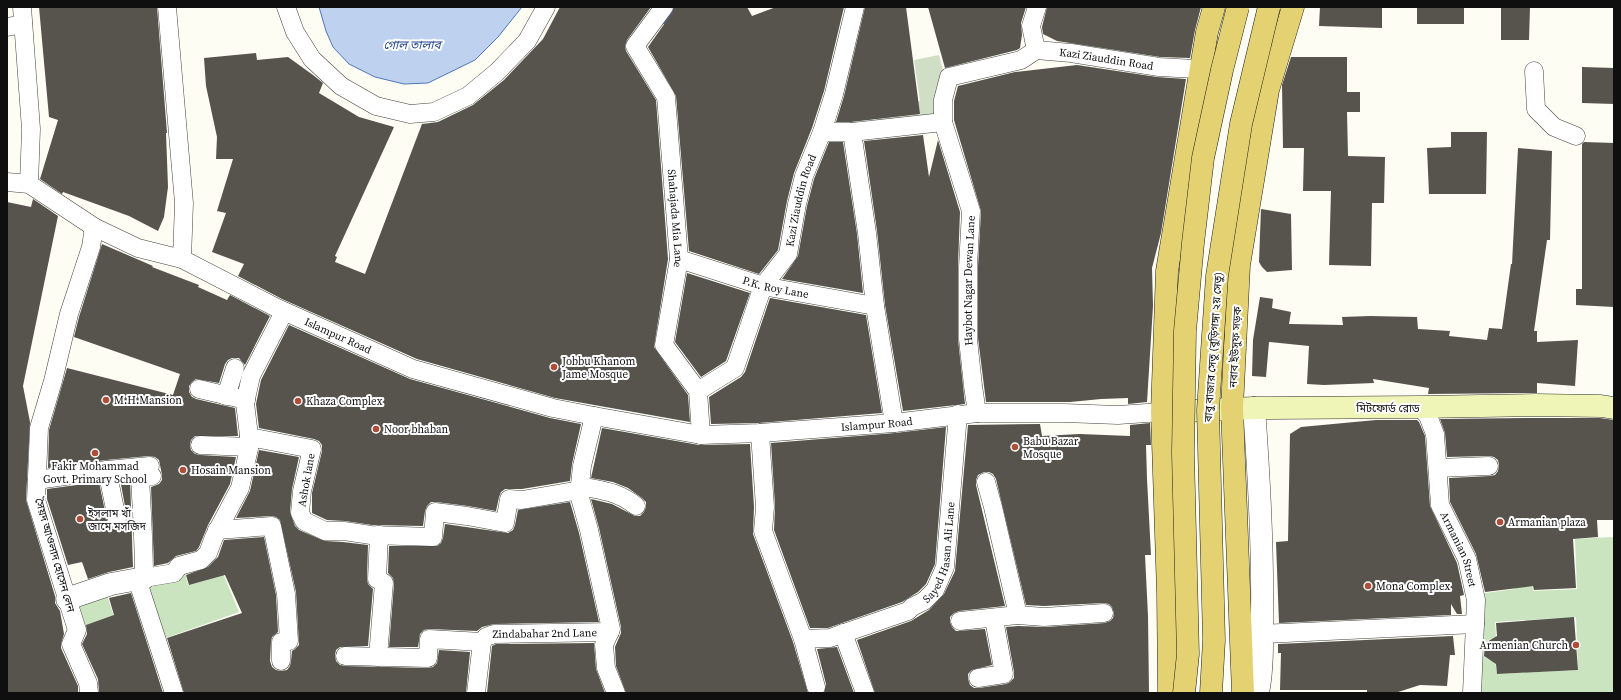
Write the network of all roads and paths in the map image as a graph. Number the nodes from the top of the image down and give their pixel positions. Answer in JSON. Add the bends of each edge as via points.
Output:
{"nodes":[{"id":1,"x":167,"y":7,"type":"edge"},
{"id":2,"x":286,"y":7,"type":"edge"},
{"id":3,"x":546,"y":7,"type":"edge"},
{"id":4,"x":664,"y":7,"type":"edge"},
{"id":5,"x":855,"y":7,"type":"edge"},
{"id":6,"x":1037,"y":7,"type":"edge"},
{"id":7,"x":1214,"y":7,"type":"edge"},
{"id":8,"x":1238,"y":7,"type":"edge"},
{"id":9,"x":1269,"y":7,"type":"edge"},
{"id":10,"x":1293,"y":7,"type":"edge"},
{"id":11,"x":17,"y":19,"type":"edge"},
{"id":12,"x":1036,"y":50,"type":"junction"},
{"id":13,"x":1211,"y":69,"type":"junction"},
{"id":14,"x":1534,"y":71,"type":"dead end"},
{"id":15,"x":943,"y":122,"type":"junction"},
{"id":16,"x":822,"y":132,"type":"junction"},
{"id":17,"x":852,"y":132,"type":"junction"},
{"id":18,"x":1576,"y":136,"type":"dead end"},
{"id":19,"x":7,"y":182,"type":"edge"},
{"id":20,"x":29,"y":184,"type":"junction"},
{"id":21,"x":94,"y":227,"type":"junction"},
{"id":22,"x":182,"y":259,"type":"junction"},
{"id":23,"x":679,"y":259,"type":"junction"},
{"id":24,"x":763,"y":286,"type":"junction"},
{"id":25,"x":875,"y":306,"type":"junction"},
{"id":26,"x":284,"y":312,"type":"junction"},
{"id":27,"x":235,"y":368,"type":"dead end"},
{"id":28,"x":199,"y":389,"type":"dead end"},
{"id":29,"x":698,"y":391,"type":"junction"},
{"id":30,"x":226,"y":396,"type":"junction"},
{"id":31,"x":246,"y":400,"type":"junction"},
{"id":32,"x":1420,"y":407,"type":"junction"},
{"id":33,"x":1232,"y":408,"type":"junction"},
{"id":34,"x":1254,"y":408,"type":"junction"},
{"id":35,"x":1614,"y":408,"type":"edge"},
{"id":36,"x":1162,"y":412,"type":"junction"},
{"id":37,"x":977,"y":413,"type":"junction"},
{"id":38,"x":958,"y":414,"type":"junction"},
{"id":39,"x":594,"y":416,"type":"junction"},
{"id":40,"x":894,"y":423,"type":"junction"},
{"id":41,"x":760,"y":433,"type":"junction"},
{"id":42,"x":700,"y":435,"type":"junction"},
{"id":43,"x":249,"y":442,"type":"junction"},
{"id":44,"x":200,"y":445,"type":"dead end"},
{"id":45,"x":1489,"y":466,"type":"dead end"},
{"id":46,"x":1438,"y":468,"type":"junction"},
{"id":47,"x":107,"y":470,"type":"junction"},
{"id":48,"x":37,"y":480,"type":"junction"},
{"id":49,"x":986,"y":482,"type":"dead end"},
{"id":50,"x":580,"y":488,"type":"junction"},
{"id":51,"x":636,"y":506,"type":"dead end"},
{"id":52,"x":116,"y":519,"type":"dead end"},
{"id":53,"x":217,"y":530,"type":"junction"},
{"id":54,"x":379,"y":535,"type":"junction"},
{"id":55,"x":141,"y":579,"type":"junction"},
{"id":56,"x":67,"y":599,"type":"junction"},
{"id":57,"x":1104,"y":613,"type":"dead end"},
{"id":58,"x":1018,"y":615,"type":"junction"},
{"id":59,"x":994,"y":619,"type":"junction"},
{"id":60,"x":960,"y":622,"type":"dead end"},
{"id":61,"x":1475,"y":624,"type":"junction"},
{"id":62,"x":610,"y":632,"type":"junction"},
{"id":63,"x":843,"y":633,"type":"junction"},
{"id":64,"x":1262,"y":634,"type":"junction"},
{"id":65,"x":803,"y":639,"type":"junction"},
{"id":66,"x":482,"y":642,"type":"junction"},
{"id":67,"x":345,"y":656,"type":"dead end"},
{"id":68,"x":378,"y":657,"type":"junction"},
{"id":69,"x":281,"y":661,"type":"dead end"},
{"id":70,"x":978,"y":678,"type":"dead end"},
{"id":71,"x":816,"y":687,"type":"dead end"},
{"id":72,"x":89,"y":693,"type":"edge"},
{"id":73,"x":174,"y":693,"type":"edge"},
{"id":74,"x":476,"y":693,"type":"edge"},
{"id":75,"x":616,"y":693,"type":"edge"},
{"id":76,"x":865,"y":693,"type":"edge"},
{"id":77,"x":1169,"y":693,"type":"edge"},
{"id":78,"x":1184,"y":693,"type":"edge"},
{"id":79,"x":1211,"y":693,"type":"edge"},
{"id":80,"x":1244,"y":693,"type":"edge"},
{"id":81,"x":1258,"y":693,"type":"edge"},
{"id":82,"x":1472,"y":693,"type":"edge"}],
"edges":[{"from":1,"to":22,"type":"street","via":[[184,203]]},
{"from":2,"to":3,"type":"street","via":[[295,32],[312,59],[341,86],[376,106],[410,114],[434,112],[468,96],[497,72],[526,41]]},
{"from":4,"to":23,"type":"street","name":"Shahajada Mia Lane","via":[[635,46],[666,97]]},
{"from":5,"to":16,"type":"street","name":"Kazi Ziauddin Road"},
{"from":6,"to":12,"type":"street","via":[[1031,26]]},
{"from":7,"to":13,"type":"highway","via":[[1207,32]]},
{"from":8,"to":13,"type":"highway","bridge":true},
{"from":9,"to":79,"type":"highway","name":"বাবু বাজার সেতু (বুড়িগঙ্গা ২য় সেতু)","bridge":true,"via":[[1240,124],[1217,276],[1208,410],[1214,640]]},
{"from":10,"to":33,"type":"highway","name":"নবাব ইউসুফ সড়ক","via":[[1268,90],[1239,265]]},
{"from":11,"to":20,"type":"street","via":[[31,129]]},
{"from":12,"to":13,"type":"street","name":"Kazi Ziauddin Road","via":[[1159,67]]},
{"from":12,"to":15,"type":"street","name":"Haybot Nagar Dewan Lane","via":[[1022,60],[949,78],[943,100]]},
{"from":13,"to":36,"type":"highway","via":[[1167,271]]},
{"from":13,"to":78,"type":"highway","bridge":true,"via":[[1186,331],[1183,453],[1188,654]]},
{"from":14,"to":18,"type":"street","via":[[1536,109],[1554,127]]},
{"from":15,"to":17,"type":"street"},
{"from":15,"to":37,"type":"street","name":"Haybot Nagar Dewan Lane","via":[[970,211],[968,338]]},
{"from":16,"to":17,"type":"street"},
{"from":16,"to":24,"type":"street","name":"Kazi Ziauddin Road","via":[[804,176],[788,254]]},
{"from":17,"to":25,"type":"street"},
{"from":19,"to":20,"type":"street"},
{"from":20,"to":21,"type":"street","name":"Islampur Road"},
{"from":21,"to":22,"type":"street","name":"Islampur Road","via":[[138,248]]},
{"from":21,"to":48,"type":"street","name":"সৈয়দ আওলাদ হোসেন লেন","via":[[91,247],[68,314],[53,382],[39,428]]},
{"from":22,"to":26,"type":"street","name":"Islampur Road"},
{"from":23,"to":24,"type":"street","name":"P.K. Roy Lane"},
{"from":23,"to":29,"type":"street","name":"Shahajada Mia Lane","via":[[664,345]]},
{"from":24,"to":25,"type":"street","name":"P.K. Roy Lane"},
{"from":24,"to":29,"type":"street","name":"Kazi Ziauddin Road","via":[[735,368]]},
{"from":25,"to":40,"type":"street"},
{"from":26,"to":31,"type":"street","via":[[254,368]]},
{"from":26,"to":39,"type":"street","name":"Islampur Road","via":[[413,369],[553,408]]},
{"from":27,"to":30,"type":"street"},
{"from":28,"to":30,"type":"street"},
{"from":29,"to":42,"type":"street"},
{"from":30,"to":31,"type":"street"},
{"from":31,"to":43,"type":"street"},
{"from":32,"to":34,"type":"main road","name":"মিটফোর্ড রোড"},
{"from":32,"to":35,"type":"main road","name":"মিটফোর্ড রোড","via":[[1535,405]]},
{"from":32,"to":46,"type":"street","name":"Armanian Street","via":[[1428,416],[1435,434]]},
{"from":33,"to":34,"type":"main road","name":"মিটফোর্ড রোড"},
{"from":33,"to":36,"type":"main road","name":"মিটফোর্ড রোড"},
{"from":33,"to":80,"type":"highway","name":"নবাব ইউসুফ সড়ক"},
{"from":34,"to":64,"type":"street","via":[[1259,476]]},
{"from":36,"to":37,"type":"street","name":"Islampur Road","via":[[1118,415]]},
{"from":36,"to":77,"type":"highway"},
{"from":37,"to":38,"type":"street","name":"Islampur Road"},
{"from":38,"to":40,"type":"street","name":"Islampur Road"},
{"from":38,"to":63,"type":"street","name":"Sayed Hasan Ali Lane","via":[[944,567],[935,590],[908,612]]},
{"from":39,"to":42,"type":"street","name":"Islampur Road"},
{"from":39,"to":50,"type":"street","via":[[582,466]]},
{"from":40,"to":41,"type":"street","name":"Islampur Road"},
{"from":41,"to":42,"type":"street","name":"Islampur Road"},
{"from":41,"to":65,"type":"street","via":[[765,507],[763,531]]},
{"from":43,"to":44,"type":"street","name":"Ashok lane"},
{"from":43,"to":53,"type":"street","via":[[240,488]]},
{"from":43,"to":54,"type":"street","name":"Ashok lane","via":[[312,449],[302,491],[300,513],[304,521],[325,531]]},
{"from":45,"to":46,"type":"street"},
{"from":46,"to":61,"type":"street","name":"Armanian Street","via":[[1440,505],[1467,559],[1476,600]]},
{"from":47,"to":48,"type":"street"},
{"from":47,"to":52,"type":"street"},
{"from":47,"to":55,"type":"street","via":[[151,471],[140,478],[144,547]]},
{"from":48,"to":56,"type":"street","name":"সৈয়দ আওলাদ হোসেন লেন","via":[[36,500]]},
{"from":49,"to":58,"type":"street"},
{"from":50,"to":51,"type":"street","via":[[615,493]]},
{"from":50,"to":54,"type":"street","via":[[522,500],[509,499],[505,522],[435,512],[433,537]]},
{"from":50,"to":62,"type":"street","via":[[579,494],[604,593]]},
{"from":53,"to":55,"type":"street","via":[[208,553],[201,560],[179,566],[174,573]]},
{"from":53,"to":69,"type":"street","via":[[272,526],[286,600],[289,641],[281,642]]},
{"from":54,"to":68,"type":"street","via":[[377,579],[384,582]]},
{"from":55,"to":56,"type":"street","via":[[111,584]]},
{"from":55,"to":73,"type":"street"},
{"from":56,"to":72,"type":"street","name":"সৈয়দ আওলাদ হোসেন লেন","via":[[77,630],[71,644],[88,683]]},
{"from":57,"to":58,"type":"street","via":[[1044,617]]},
{"from":58,"to":59,"type":"street"},
{"from":59,"to":60,"type":"street"},
{"from":59,"to":70,"type":"street","via":[[1004,674]]},
{"from":61,"to":64,"type":"street"},
{"from":61,"to":82,"type":"street","name":"Armanian Street"},
{"from":62,"to":66,"type":"street","name":"Zindabahar 2nd Lane","via":[[494,634]]},
{"from":62,"to":75,"type":"street","via":[[604,645],[606,668]]},
{"from":63,"to":65,"type":"street","name":"Sayed Hasan Ali Lane","via":[[830,638]]},
{"from":63,"to":76,"type":"street"},
{"from":64,"to":81,"type":"street"},
{"from":65,"to":71,"type":"street"},
{"from":66,"to":68,"type":"street","name":"Zindabahar 2nd Lane","via":[[429,639],[428,658]]},
{"from":66,"to":74,"type":"street","name":"Zindabahar 2nd Lane"},
{"from":67,"to":68,"type":"street"}]}
